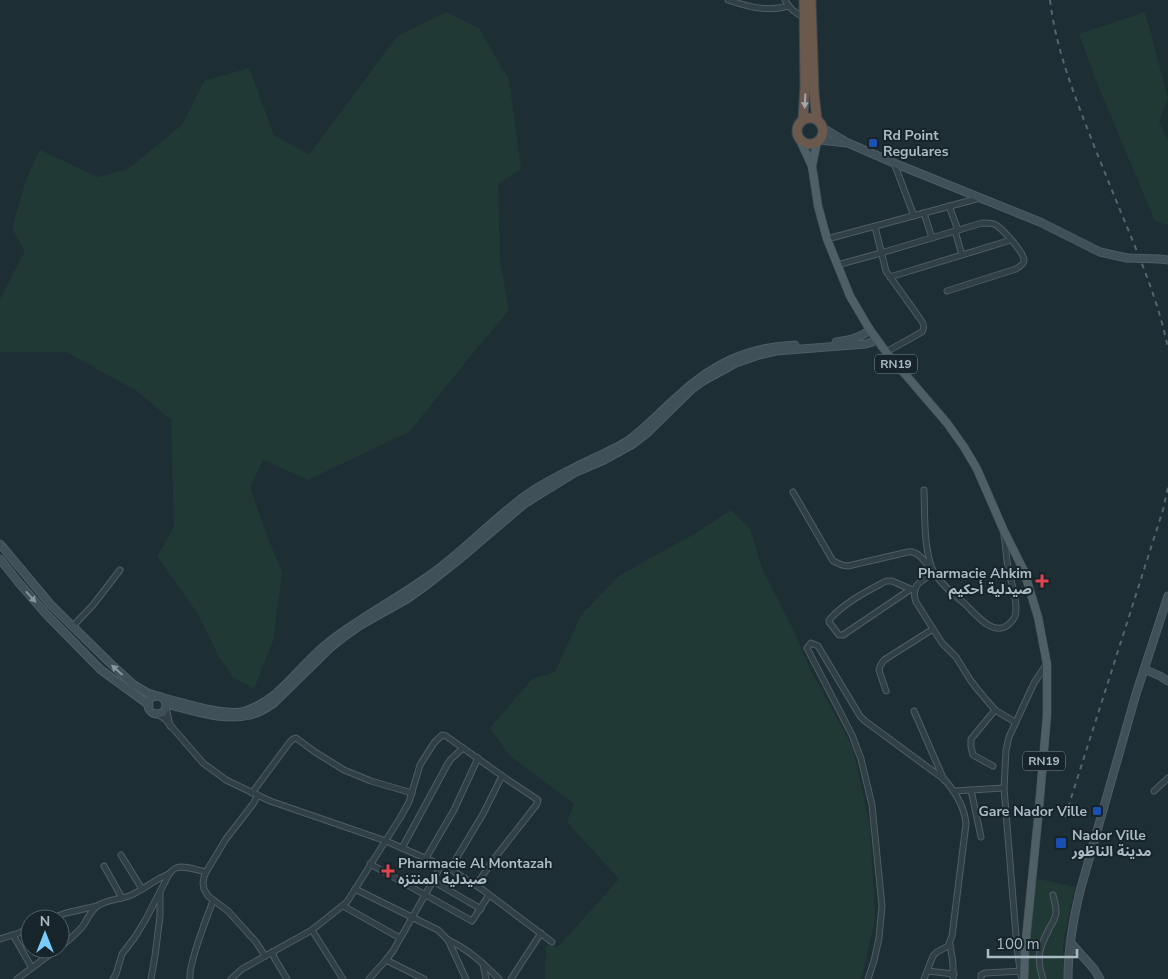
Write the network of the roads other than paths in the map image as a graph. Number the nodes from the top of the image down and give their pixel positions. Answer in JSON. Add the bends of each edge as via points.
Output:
{"nodes":[{"id":1,"x":728,"y":0,"type":"edge"},
{"id":2,"x":786,"y":0,"type":"edge"},
{"id":3,"x":804,"y":0,"type":"edge"},
{"id":4,"x":811,"y":0,"type":"edge"},
{"id":5,"x":789,"y":6,"type":"junction"},
{"id":6,"x":804,"y":17,"type":"junction"},
{"id":7,"x":803,"y":119,"type":"junction"},
{"id":8,"x":817,"y":120,"type":"junction"},
{"id":9,"x":823,"y":128,"type":"junction"},
{"id":10,"x":799,"y":138,"type":"junction"},
{"id":11,"x":818,"y":141,"type":"junction"},
{"id":12,"x":848,"y":143,"type":"junction"},
{"id":13,"x":894,"y":163,"type":"junction"},
{"id":14,"x":812,"y":166,"type":"junction"},
{"id":15,"x":980,"y":198,"type":"junction"},
{"id":16,"x":950,"y":206,"type":"junction"},
{"id":17,"x":924,"y":213,"type":"junction"},
{"id":18,"x":914,"y":216,"type":"junction"},
{"id":19,"x":875,"y":227,"type":"junction"},
{"id":20,"x":956,"y":231,"type":"junction"},
{"id":21,"x":932,"y":238,"type":"junction"},
{"id":22,"x":827,"y":239,"type":"junction"},
{"id":23,"x":1011,"y":240,"type":"junction"},
{"id":24,"x":881,"y":253,"type":"junction"},
{"id":25,"x":962,"y":255,"type":"junction"},
{"id":26,"x":1168,"y":260,"type":"edge"},
{"id":27,"x":837,"y":264,"type":"junction"},
{"id":28,"x":890,"y":278,"type":"junction"},
{"id":29,"x":947,"y":290,"type":"dead end"},
{"id":30,"x":870,"y":330,"type":"junction"},
{"id":31,"x":876,"y":339,"type":"junction"},
{"id":32,"x":855,"y":342,"type":"junction"},
{"id":33,"x":886,"y":352,"type":"junction"},
{"id":34,"x":924,"y":490,"type":"dead end"},
{"id":35,"x":793,"y":492,"type":"dead end"},
{"id":36,"x":1004,"y":531,"type":"junction"},
{"id":37,"x":0,"y":544,"type":"edge"},
{"id":38,"x":7,"y":553,"type":"junction"},
{"id":39,"x":0,"y":558,"type":"edge"},
{"id":40,"x":120,"y":570,"type":"dead end"},
{"id":41,"x":934,"y":573,"type":"junction"},
{"id":42,"x":913,"y":590,"type":"junction"},
{"id":43,"x":1168,"y":596,"type":"edge"},
{"id":44,"x":1166,"y":608,"type":"edge"},
{"id":45,"x":72,"y":627,"type":"junction"},
{"id":46,"x":934,"y":629,"type":"junction"},
{"id":47,"x":1046,"y":664,"type":"junction"},
{"id":48,"x":1144,"y":670,"type":"junction"},
{"id":49,"x":1168,"y":681,"type":"edge"},
{"id":50,"x":886,"y":691,"type":"dead end"},
{"id":51,"x":163,"y":701,"type":"junction"},
{"id":52,"x":149,"y":705,"type":"junction"},
{"id":53,"x":995,"y":710,"type":"junction"},
{"id":54,"x":914,"y":711,"type":"dead end"},
{"id":55,"x":156,"y":713,"type":"junction"},
{"id":56,"x":1015,"y":722,"type":"junction"},
{"id":57,"x":170,"y":726,"type":"junction"},
{"id":58,"x":463,"y":748,"type":"junction"},
{"id":59,"x":478,"y":758,"type":"junction"},
{"id":60,"x":993,"y":766,"type":"dead end"},
{"id":61,"x":502,"y":776,"type":"junction"},
{"id":62,"x":1168,"y":778,"type":"edge"},
{"id":63,"x":945,"y":780,"type":"junction"},
{"id":64,"x":1004,"y":788,"type":"junction"},
{"id":65,"x":971,"y":790,"type":"junction"},
{"id":66,"x":1154,"y":791,"type":"dead end"},
{"id":67,"x":954,"y":792,"type":"junction"},
{"id":68,"x":412,"y":793,"type":"junction"},
{"id":69,"x":255,"y":794,"type":"junction"},
{"id":70,"x":981,"y":837,"type":"dead end"},
{"id":71,"x":386,"y":841,"type":"junction"},
{"id":72,"x":402,"y":848,"type":"junction"},
{"id":73,"x":121,"y":855,"type":"dead end"},
{"id":74,"x":426,"y":858,"type":"junction"},
{"id":75,"x":370,"y":864,"type":"junction"},
{"id":76,"x":441,"y":865,"type":"junction"},
{"id":77,"x":104,"y":866,"type":"dead end"},
{"id":78,"x":450,"y":869,"type":"junction"},
{"id":79,"x":206,"y":872,"type":"junction"},
{"id":80,"x":169,"y":874,"type":"junction"},
{"id":81,"x":433,"y":881,"type":"junction"},
{"id":82,"x":476,"y":886,"type":"junction"},
{"id":83,"x":142,"y":889,"type":"junction"},
{"id":84,"x":355,"y":889,"type":"junction"},
{"id":85,"x":160,"y":894,"type":"junction"},
{"id":86,"x":424,"y":894,"type":"junction"},
{"id":87,"x":489,"y":895,"type":"junction"},
{"id":88,"x":1053,"y":895,"type":"dead end"},
{"id":89,"x":122,"y":898,"type":"junction"},
{"id":90,"x":213,"y":901,"type":"junction"},
{"id":91,"x":98,"y":906,"type":"junction"},
{"id":92,"x":343,"y":906,"type":"junction"},
{"id":93,"x":480,"y":908,"type":"junction"},
{"id":94,"x":70,"y":912,"type":"edge"},
{"id":95,"x":412,"y":917,"type":"junction"},
{"id":96,"x":312,"y":930,"type":"junction"},
{"id":97,"x":20,"y":932,"type":"edge"},
{"id":98,"x":541,"y":933,"type":"junction"},
{"id":99,"x":13,"y":935,"type":"junction"},
{"id":100,"x":70,"y":938,"type":"edge"},
{"id":101,"x":400,"y":938,"type":"junction"},
{"id":102,"x":0,"y":939,"type":"edge"},
{"id":103,"x":448,"y":940,"type":"junction"},
{"id":104,"x":552,"y":942,"type":"dead end"},
{"id":105,"x":1070,"y":942,"type":"junction"},
{"id":106,"x":950,"y":943,"type":"junction"},
{"id":107,"x":272,"y":952,"type":"junction"},
{"id":108,"x":265,"y":956,"type":"junction"},
{"id":109,"x":44,"y":959,"type":"edge"},
{"id":110,"x":386,"y":960,"type":"junction"},
{"id":111,"x":483,"y":964,"type":"junction"},
{"id":112,"x":32,"y":968,"type":"junction"},
{"id":113,"x":928,"y":971,"type":"junction"},
{"id":114,"x":27,"y":972,"type":"junction"},
{"id":115,"x":953,"y":976,"type":"edge"},
{"id":116,"x":993,"y":976,"type":"edge"},
{"id":117,"x":1022,"y":977,"type":"edge"},
{"id":118,"x":17,"y":979,"type":"edge"},
{"id":119,"x":31,"y":979,"type":"edge"},
{"id":120,"x":113,"y":979,"type":"edge"},
{"id":121,"x":151,"y":979,"type":"edge"},
{"id":122,"x":190,"y":979,"type":"edge"},
{"id":123,"x":231,"y":979,"type":"edge"},
{"id":124,"x":287,"y":979,"type":"edge"},
{"id":125,"x":343,"y":979,"type":"edge"},
{"id":126,"x":369,"y":979,"type":"edge"},
{"id":127,"x":424,"y":979,"type":"edge"},
{"id":128,"x":466,"y":979,"type":"edge"},
{"id":129,"x":486,"y":979,"type":"edge"},
{"id":130,"x":499,"y":979,"type":"edge"},
{"id":131,"x":512,"y":979,"type":"edge"},
{"id":132,"x":868,"y":979,"type":"edge"},
{"id":133,"x":924,"y":979,"type":"edge"},
{"id":134,"x":981,"y":979,"type":"edge"},
{"id":135,"x":1043,"y":979,"type":"edge"},
{"id":136,"x":1068,"y":979,"type":"edge"},
{"id":137,"x":1100,"y":979,"type":"edge"}],
"edges":[{"from":1,"to":5,"type":"street","via":[[768,9]]},
{"from":2,"to":5,"type":"street"},
{"from":3,"to":6,"type":"highway"},
{"from":4,"to":8,"type":"highway"},
{"from":5,"to":6,"type":"street"},
{"from":6,"to":7,"type":"highway","one_way":true},
{"from":7,"to":8,"type":"highway"},
{"from":7,"to":10,"type":"highway","via":[[798,126]]},
{"from":8,"to":9,"type":"highway"},
{"from":9,"to":11,"type":"highway","number":"RN19"},
{"from":9,"to":12,"type":"street"},
{"from":10,"to":11,"type":"highway","via":[[807,144]]},
{"from":10,"to":14,"type":"main road","number":"RN19"},
{"from":11,"to":12,"type":"street"},
{"from":11,"to":14,"type":"main road","number":"RN19"},
{"from":12,"to":13,"type":"street"},
{"from":13,"to":15,"type":"street"},
{"from":13,"to":18,"type":"street"},
{"from":14,"to":22,"type":"main road","number":"RN19"},
{"from":15,"to":16,"type":"street"},
{"from":15,"to":26,"type":"street","bridge":true,"via":[[1040,222],[1100,252],[1127,258]]},
{"from":16,"to":17,"type":"street"},
{"from":16,"to":20,"type":"street"},
{"from":17,"to":18,"type":"street"},
{"from":17,"to":21,"type":"street"},
{"from":18,"to":19,"type":"street"},
{"from":19,"to":22,"type":"street"},
{"from":19,"to":24,"type":"street"},
{"from":20,"to":21,"type":"street"},
{"from":20,"to":23,"type":"street","via":[[982,223],[993,224]]},
{"from":20,"to":25,"type":"street"},
{"from":21,"to":24,"type":"street"},
{"from":22,"to":27,"type":"main road","number":"RN19"},
{"from":23,"to":25,"type":"street"},
{"from":23,"to":29,"type":"street","via":[[1022,253],[1024,262],[1021,266]]},
{"from":24,"to":27,"type":"street"},
{"from":24,"to":28,"type":"street"},
{"from":25,"to":28,"type":"street"},
{"from":27,"to":30,"type":"main road","number":"RN19","via":[[850,296]]},
{"from":28,"to":33,"type":"street","via":[[924,324],[924,329]]},
{"from":30,"to":31,"type":"main road","number":"RN19"},
{"from":30,"to":32,"type":"street"},
{"from":31,"to":32,"type":"street","via":[[866,344]]},
{"from":31,"to":33,"type":"main road","number":"RN19"},
{"from":32,"to":51,"type":"street","via":[[759,355],[703,381],[633,444],[576,472],[530,501],[428,584],[345,636],[265,710],[230,717],[201,713]]},
{"from":33,"to":36,"type":"main road","number":"RN19","via":[[964,446]]},
{"from":34,"to":41,"type":"street","via":[[928,554]]},
{"from":35,"to":41,"type":"street","via":[[833,561],[848,566],[912,551]]},
{"from":36,"to":41,"type":"street","via":[[1016,606],[1014,618],[1005,627],[997,629],[982,621]]},
{"from":36,"to":47,"type":"main road","number":"RN19","via":[[1032,593]]},
{"from":37,"to":38,"type":"street"},
{"from":38,"to":39,"type":"street"},
{"from":38,"to":45,"type":"street"},
{"from":39,"to":52,"type":"street","one_way":true,"via":[[47,614],[96,664]]},
{"from":40,"to":45,"type":"street","via":[[93,606]]},
{"from":41,"to":42,"type":"street"},
{"from":42,"to":42,"type":"street","via":[[886,581],[838,610],[829,622],[839,635],[843,634]]},
{"from":42,"to":46,"type":"street","via":[[916,602]]},
{"from":43,"to":44,"type":"street"},
{"from":44,"to":48,"type":"street"},
{"from":51,"to":45,"type":"street","one_way":true,"via":[[134,685]]},
{"from":46,"to":50,"type":"street","via":[[884,660],[880,670]]},
{"from":46,"to":53,"type":"street"},
{"from":47,"to":56,"type":"street"},
{"from":47,"to":117,"type":"main road","number":"RN19","via":[[1045,746]]},
{"from":48,"to":49,"type":"street"},
{"from":48,"to":105,"type":"street","via":[[1080,891]]},
{"from":51,"to":52,"type":"street","via":[[152,698]]},
{"from":51,"to":55,"type":"street","via":[[162,712]]},
{"from":51,"to":57,"type":"street"},
{"from":52,"to":55,"type":"street"},
{"from":53,"to":56,"type":"street"},
{"from":53,"to":60,"type":"street","via":[[972,739],[971,747],[973,755]]},
{"from":54,"to":63,"type":"street"},
{"from":55,"to":57,"type":"street"},
{"from":56,"to":64,"type":"street","via":[[1006,750]]},
{"from":57,"to":69,"type":"street","via":[[209,769]]},
{"from":58,"to":59,"type":"street"},
{"from":58,"to":68,"type":"street","via":[[446,736],[440,736],[420,765]]},
{"from":58,"to":72,"type":"street","via":[[447,765]]},
{"from":59,"to":61,"type":"street"},
{"from":59,"to":74,"type":"street","via":[[454,810]]},
{"from":61,"to":78,"type":"street"},
{"from":61,"to":82,"type":"street","via":[[538,802]]},
{"from":62,"to":66,"type":"street"},
{"from":63,"to":67,"type":"street"},
{"from":63,"to":132,"type":"street","via":[[860,716],[818,646],[811,643],[807,648],[862,760],[872,805],[882,906],[879,938]]},
{"from":64,"to":65,"type":"street"},
{"from":64,"to":117,"type":"street"},
{"from":65,"to":67,"type":"street"},
{"from":65,"to":70,"type":"street"},
{"from":67,"to":106,"type":"street","via":[[964,811],[966,824]]},
{"from":68,"to":69,"type":"street","via":[[344,770],[296,738],[289,743]]},
{"from":68,"to":71,"type":"street"},
{"from":69,"to":71,"type":"street"},
{"from":69,"to":79,"type":"street","via":[[253,804]]},
{"from":71,"to":72,"type":"street"},
{"from":71,"to":75,"type":"street"},
{"from":72,"to":74,"type":"street"},
{"from":73,"to":83,"type":"street"},
{"from":74,"to":76,"type":"street"},
{"from":75,"to":84,"type":"street"},
{"from":75,"to":86,"type":"street"},
{"from":76,"to":78,"type":"street"},
{"from":76,"to":81,"type":"street"},
{"from":77,"to":89,"type":"street"},
{"from":78,"to":82,"type":"street"},
{"from":79,"to":80,"type":"street","via":[[182,867]]},
{"from":79,"to":90,"type":"street","via":[[204,886]]},
{"from":80,"to":83,"type":"street"},
{"from":80,"to":85,"type":"street"},
{"from":81,"to":86,"type":"street"},
{"from":81,"to":93,"type":"street"},
{"from":82,"to":87,"type":"street"},
{"from":83,"to":89,"type":"street"},
{"from":84,"to":92,"type":"street"},
{"from":84,"to":95,"type":"street"},
{"from":85,"to":120,"type":"street","via":[[122,954]]},
{"from":85,"to":121,"type":"street"},
{"from":86,"to":93,"type":"street","via":[[472,921]]},
{"from":86,"to":95,"type":"street"},
{"from":87,"to":93,"type":"street"},
{"from":87,"to":98,"type":"street"},
{"from":88,"to":135,"type":"street","via":[[1056,917],[1040,948],[1039,964]]},
{"from":89,"to":91,"type":"street"},
{"from":90,"to":108,"type":"street","via":[[228,911]]},
{"from":90,"to":122,"type":"street"},
{"from":91,"to":94,"type":"street"},
{"from":91,"to":100,"type":"street"},
{"from":92,"to":96,"type":"street"},
{"from":92,"to":101,"type":"street"},
{"from":95,"to":101,"type":"street"},
{"from":95,"to":103,"type":"street","via":[[438,930]]},
{"from":96,"to":107,"type":"street"},
{"from":96,"to":125,"type":"street"},
{"from":97,"to":99,"type":"street"},
{"from":98,"to":104,"type":"street"},
{"from":98,"to":131,"type":"street"},
{"from":99,"to":102,"type":"street"},
{"from":99,"to":112,"type":"street"},
{"from":101,"to":110,"type":"street"},
{"from":103,"to":111,"type":"street"},
{"from":103,"to":128,"type":"street"},
{"from":105,"to":136,"type":"street"},
{"from":105,"to":137,"type":"street"},
{"from":106,"to":113,"type":"street","via":[[937,952]]},
{"from":106,"to":115,"type":"street"},
{"from":107,"to":108,"type":"street"},
{"from":107,"to":124,"type":"street"},
{"from":108,"to":123,"type":"street"},
{"from":109,"to":112,"type":"street"},
{"from":110,"to":126,"type":"street"},
{"from":110,"to":127,"type":"street"},
{"from":111,"to":129,"type":"street"},
{"from":111,"to":130,"type":"street"},
{"from":112,"to":114,"type":"street"},
{"from":113,"to":115,"type":"street"},
{"from":113,"to":133,"type":"street"},
{"from":114,"to":118,"type":"street"},
{"from":114,"to":119,"type":"street"},
{"from":116,"to":117,"type":"street"},
{"from":116,"to":134,"type":"street","via":[[985,973]]}]}
